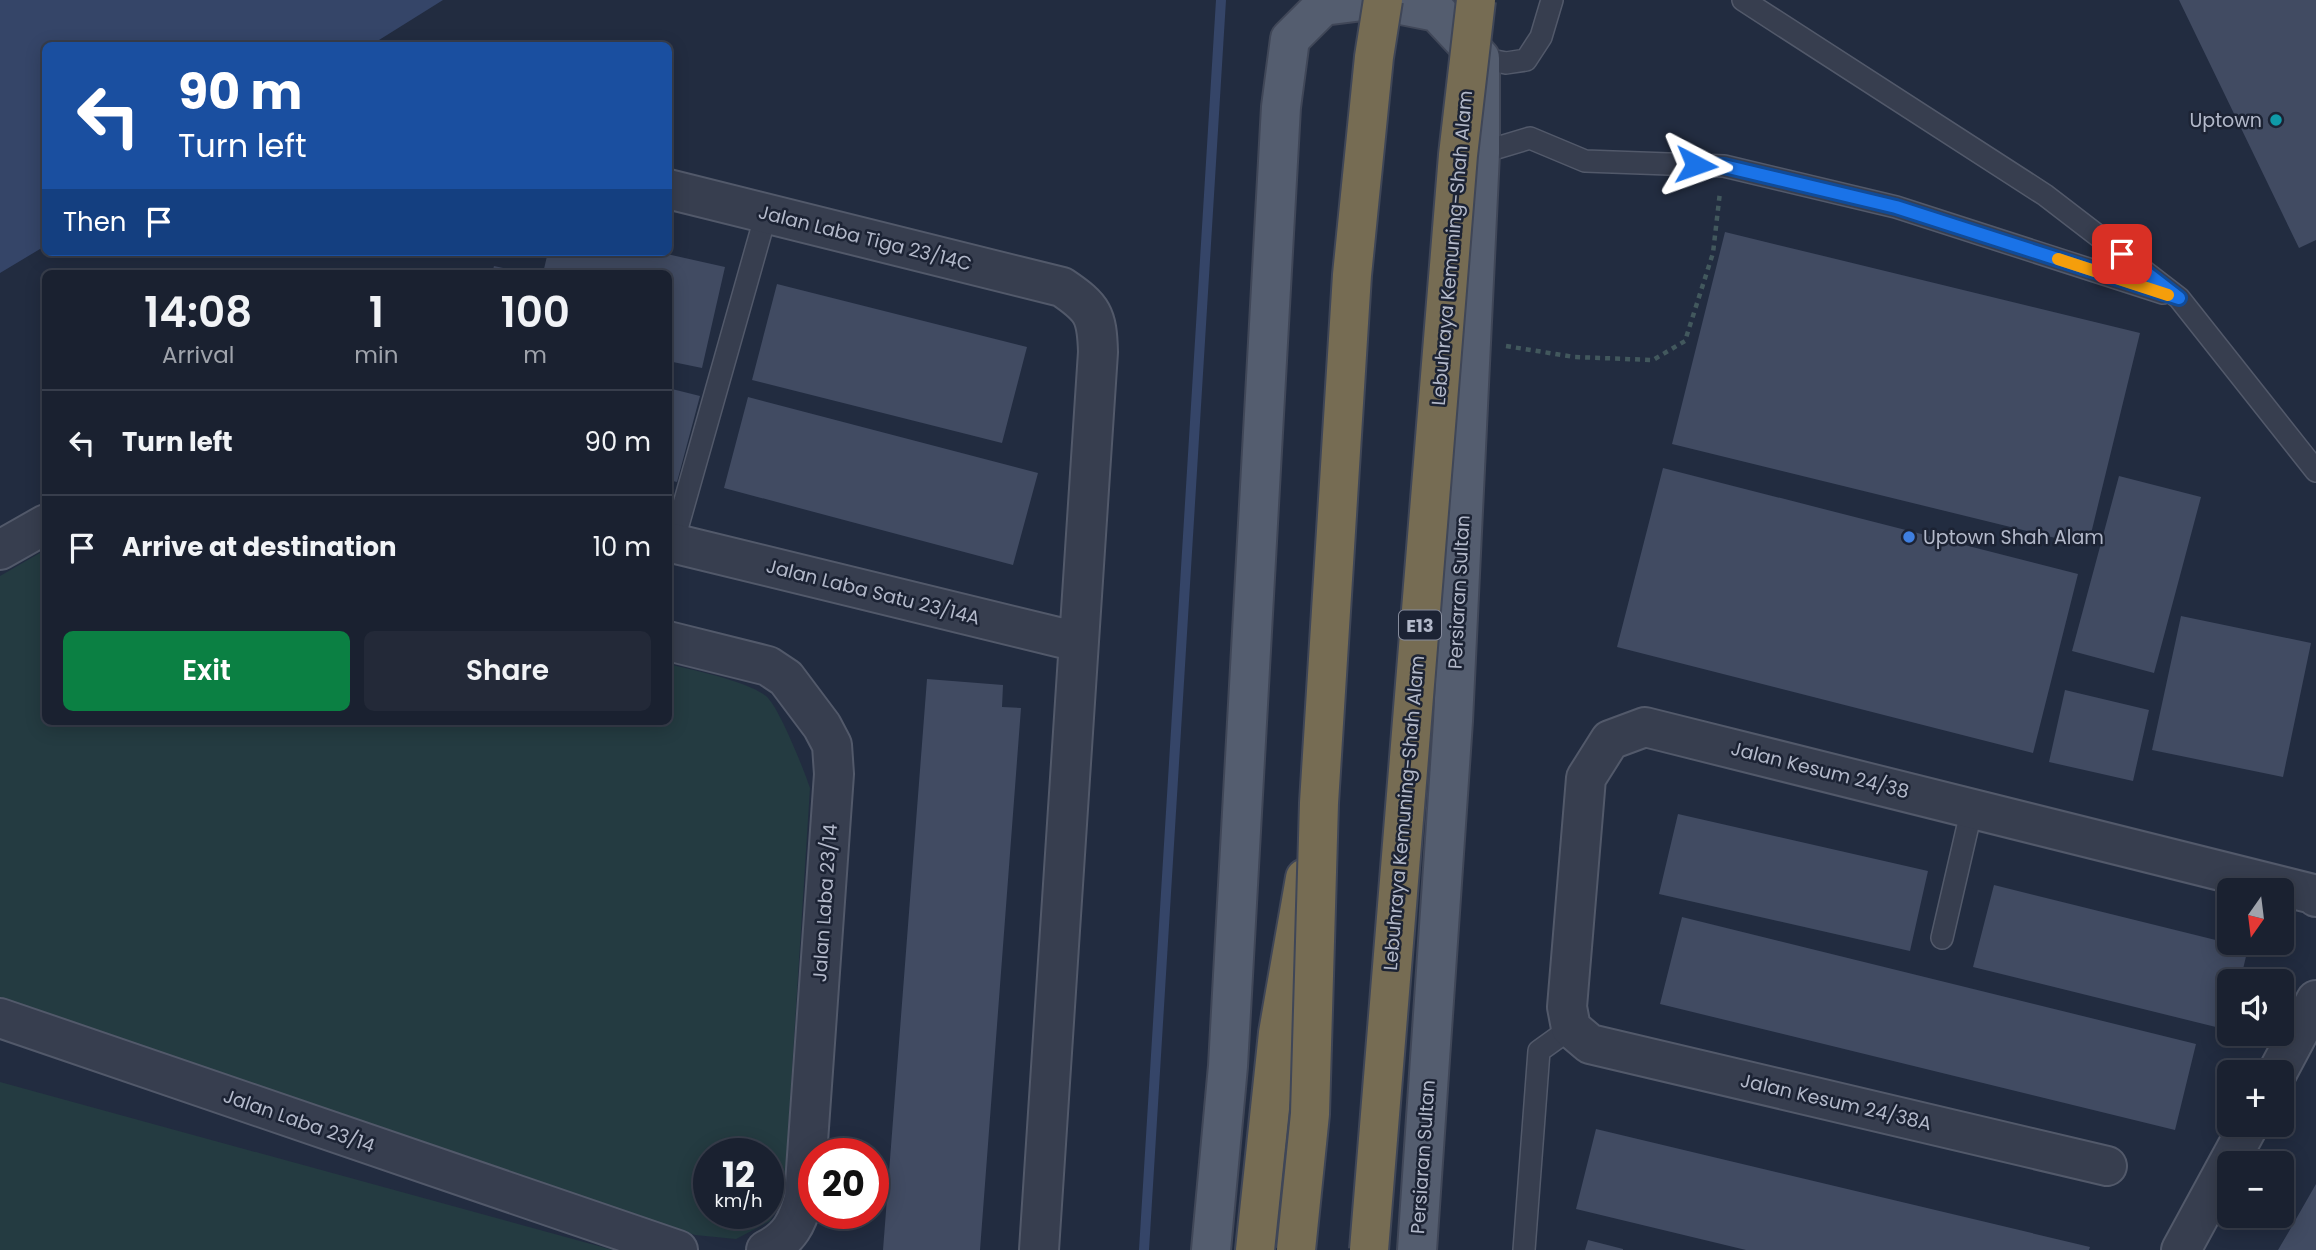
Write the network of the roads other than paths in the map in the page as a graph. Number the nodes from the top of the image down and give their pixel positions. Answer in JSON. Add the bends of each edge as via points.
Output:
{"nodes":[{"id":1,"x":1373,"y":0,"type":"edge"},
{"id":2,"x":1384,"y":0,"type":"edge"},
{"id":3,"x":1476,"y":0,"type":"edge"},
{"id":4,"x":1552,"y":0,"type":"edge"},
{"id":5,"x":1743,"y":0,"type":"edge"},
{"id":6,"x":1480,"y":58,"type":"junction"},
{"id":7,"x":1480,"y":153,"type":"junction"},
{"id":8,"x":672,"y":190,"type":"edge"},
{"id":9,"x":766,"y":214,"type":"junction"},
{"id":10,"x":2179,"y":298,"type":"junction"},
{"id":11,"x":2316,"y":471,"type":"edge"},
{"id":12,"x":42,"y":526,"type":"edge"},
{"id":13,"x":672,"y":542,"type":"edge"},
{"id":14,"x":672,"y":549,"type":"edge"},
{"id":15,"x":0,"y":550,"type":"edge"},
{"id":16,"x":672,"y":642,"type":"edge"},
{"id":17,"x":1078,"y":642,"type":"junction"},
{"id":18,"x":1319,"y":803,"type":"junction"},
{"id":19,"x":1972,"y":808,"type":"junction"},
{"id":20,"x":2316,"y":897,"type":"edge"},
{"id":21,"x":1942,"y":938,"type":"dead end"},
{"id":22,"x":2316,"y":1000,"type":"edge"},
{"id":23,"x":0,"y":1018,"type":"edge"},
{"id":24,"x":1571,"y":1028,"type":"junction"},
{"id":25,"x":2284,"y":1060,"type":"edge"},
{"id":26,"x":2242,"y":1137,"type":"edge"},
{"id":27,"x":2107,"y":1166,"type":"dead end"},
{"id":28,"x":678,"y":1250,"type":"edge"},
{"id":29,"x":766,"y":1250,"type":"edge"},
{"id":30,"x":1039,"y":1250,"type":"edge"},
{"id":31,"x":1211,"y":1250,"type":"edge"},
{"id":32,"x":1255,"y":1250,"type":"edge"},
{"id":33,"x":1296,"y":1250,"type":"edge"},
{"id":34,"x":1369,"y":1250,"type":"edge"},
{"id":35,"x":1417,"y":1250,"type":"edge"},
{"id":36,"x":1524,"y":1250,"type":"edge"},
{"id":37,"x":2181,"y":1250,"type":"edge"}],
"edges":[{"from":1,"to":6,"type":"main road","via":[[1437,12]]},
{"from":1,"to":31,"type":"main road","via":[[1323,6],[1290,39],[1281,107],[1228,1066]]},
{"from":2,"to":18,"type":"highway","bridge":true,"via":[[1352,275]]},
{"from":3,"to":34,"type":"highway","name":"Lebuhraya Kemuning-Shah Alam","number":"E13","bridge":true,"via":[[1458,155]]},
{"from":4,"to":6,"type":"lane","via":[[1541,37],[1526,60],[1506,63]]},
{"from":5,"to":10,"type":"lane","via":[[2045,195]]},
{"from":6,"to":7,"type":"main road","name":"Persiaran Sultan"},
{"from":7,"to":10,"type":"lane","via":[[1530,138],[1585,161],[1724,166],[1896,207]]},
{"from":7,"to":35,"type":"main road","name":"Persiaran Sultan","via":[[1453,722]]},
{"from":8,"to":9,"type":"street","name":"Jalan Laba Tiga 23/14C"},
{"from":9,"to":13,"type":"lane"},
{"from":9,"to":17,"type":"street","name":"Jalan Laba Tiga 23/14C","via":[[1062,287],[1083,302],[1097,323]]},
{"from":10,"to":11,"type":"lane"},
{"from":12,"to":15,"type":"street"},
{"from":14,"to":17,"type":"street","name":"Jalan Laba Satu 23/14A"},
{"from":16,"to":29,"type":"street","name":"Jalan Laba 23/14","via":[[768,666],[786,678],[832,745],[834,774],[804,1198],[797,1225]]},
{"from":17,"to":30,"type":"street"},
{"from":18,"to":32,"type":"highway","bridge":true,"via":[[1278,1033]]},
{"from":18,"to":33,"type":"highway","bridge":true,"via":[[1310,1114]]},
{"from":19,"to":20,"type":"street","name":"Jalan Kesum 24/38"},
{"from":19,"to":21,"type":"lane"},
{"from":19,"to":24,"type":"street","name":"Jalan Kesum 24/38","via":[[1646,727],[1610,740],[1586,778],[1566,1007]]},
{"from":22,"to":25,"type":"street"},
{"from":23,"to":28,"type":"street","name":"Jalan Laba 23/14"},
{"from":24,"to":27,"type":"street","name":"Jalan Kesum 24/38A","via":[[1590,1044]]},
{"from":24,"to":36,"type":"lane","via":[[1539,1051]]},
{"from":26,"to":37,"type":"street"}]}
